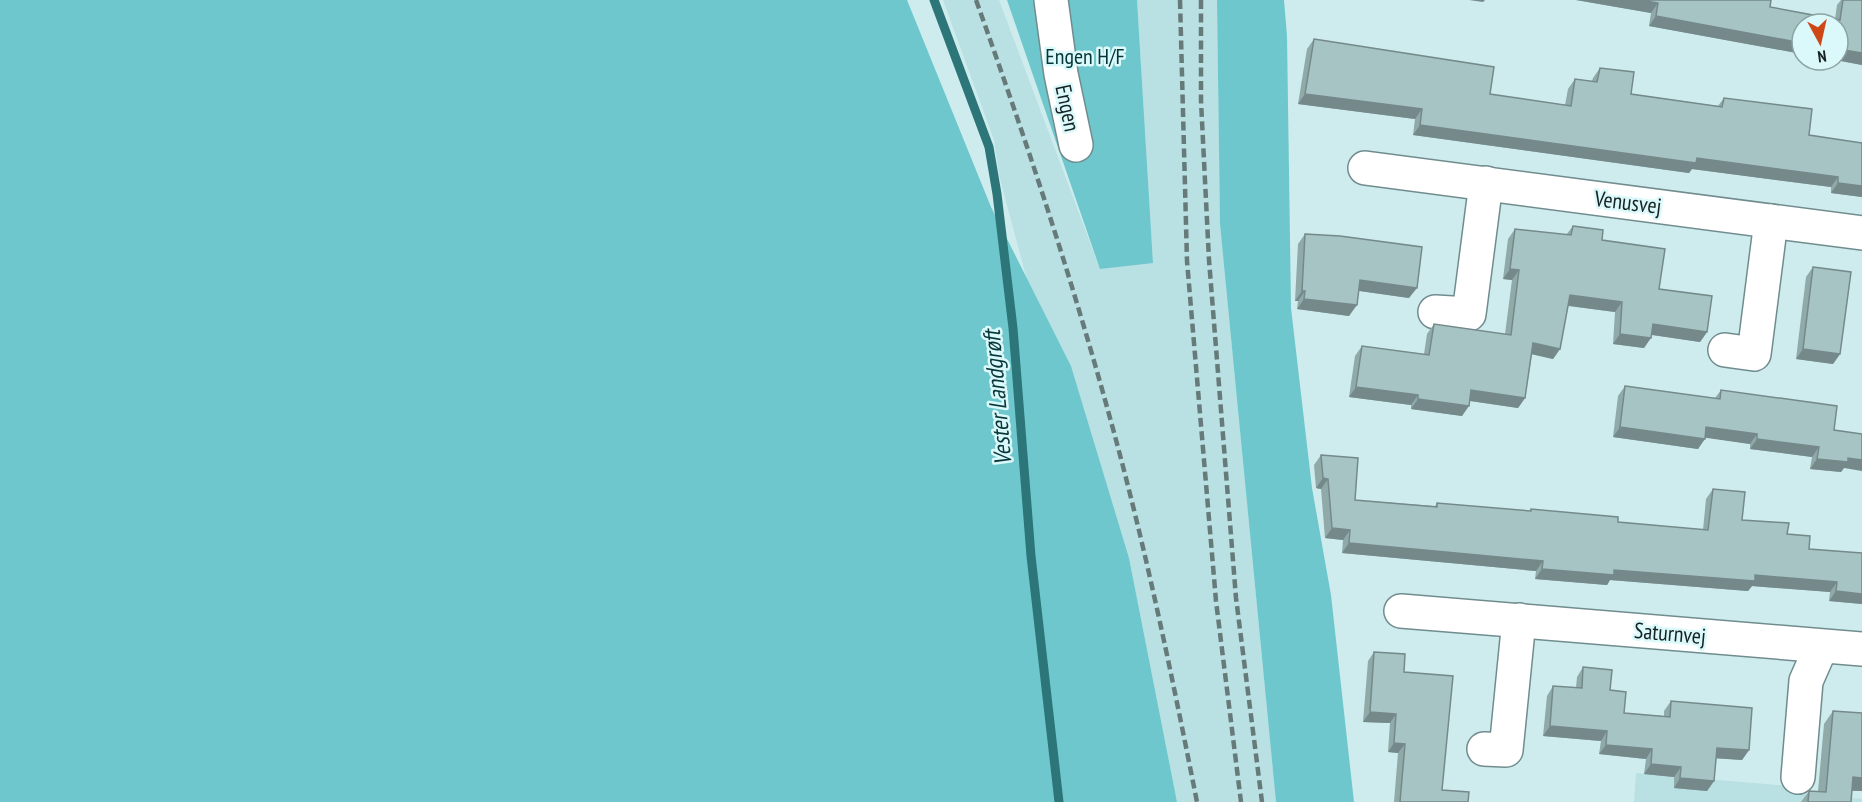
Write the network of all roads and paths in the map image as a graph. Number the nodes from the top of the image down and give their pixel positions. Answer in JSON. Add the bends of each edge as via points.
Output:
{"nodes":[{"id":1,"x":1051,"y":0,"type":"edge"},
{"id":2,"x":1076,"y":145,"type":"dead end"},
{"id":3,"x":1365,"y":168,"type":"dead end"},
{"id":4,"x":1486,"y":183,"type":"junction"},
{"id":5,"x":1771,"y":221,"type":"junction"},
{"id":6,"x":1862,"y":233,"type":"edge"},
{"id":7,"x":1435,"y":312,"type":"dead end"},
{"id":8,"x":1725,"y":350,"type":"dead end"},
{"id":9,"x":1401,"y":611,"type":"dead end"},
{"id":10,"x":1519,"y":620,"type":"junction"},
{"id":11,"x":1821,"y":646,"type":"junction"},
{"id":12,"x":1862,"y":649,"type":"edge"},
{"id":13,"x":1484,"y":749,"type":"dead end"},
{"id":14,"x":1798,"y":777,"type":"dead end"}],
"edges":[{"from":1,"to":2,"type":"street","name":"Engen"},
{"from":3,"to":4,"type":"street","name":"Venusvej"},
{"from":4,"to":5,"type":"street","name":"Venusvej"},
{"from":4,"to":7,"type":"street","via":[[1469,314]]},
{"from":5,"to":6,"type":"street","name":"Venusvej"},
{"from":5,"to":8,"type":"street","via":[[1754,354]]},
{"from":9,"to":10,"type":"street","name":"Saturnvej"},
{"from":10,"to":11,"type":"street","name":"Saturnvej"},
{"from":10,"to":13,"type":"street","via":[[1506,750]]},
{"from":11,"to":12,"type":"street","name":"Saturnvej"},
{"from":11,"to":14,"type":"street","via":[[1806,681]]}]}
